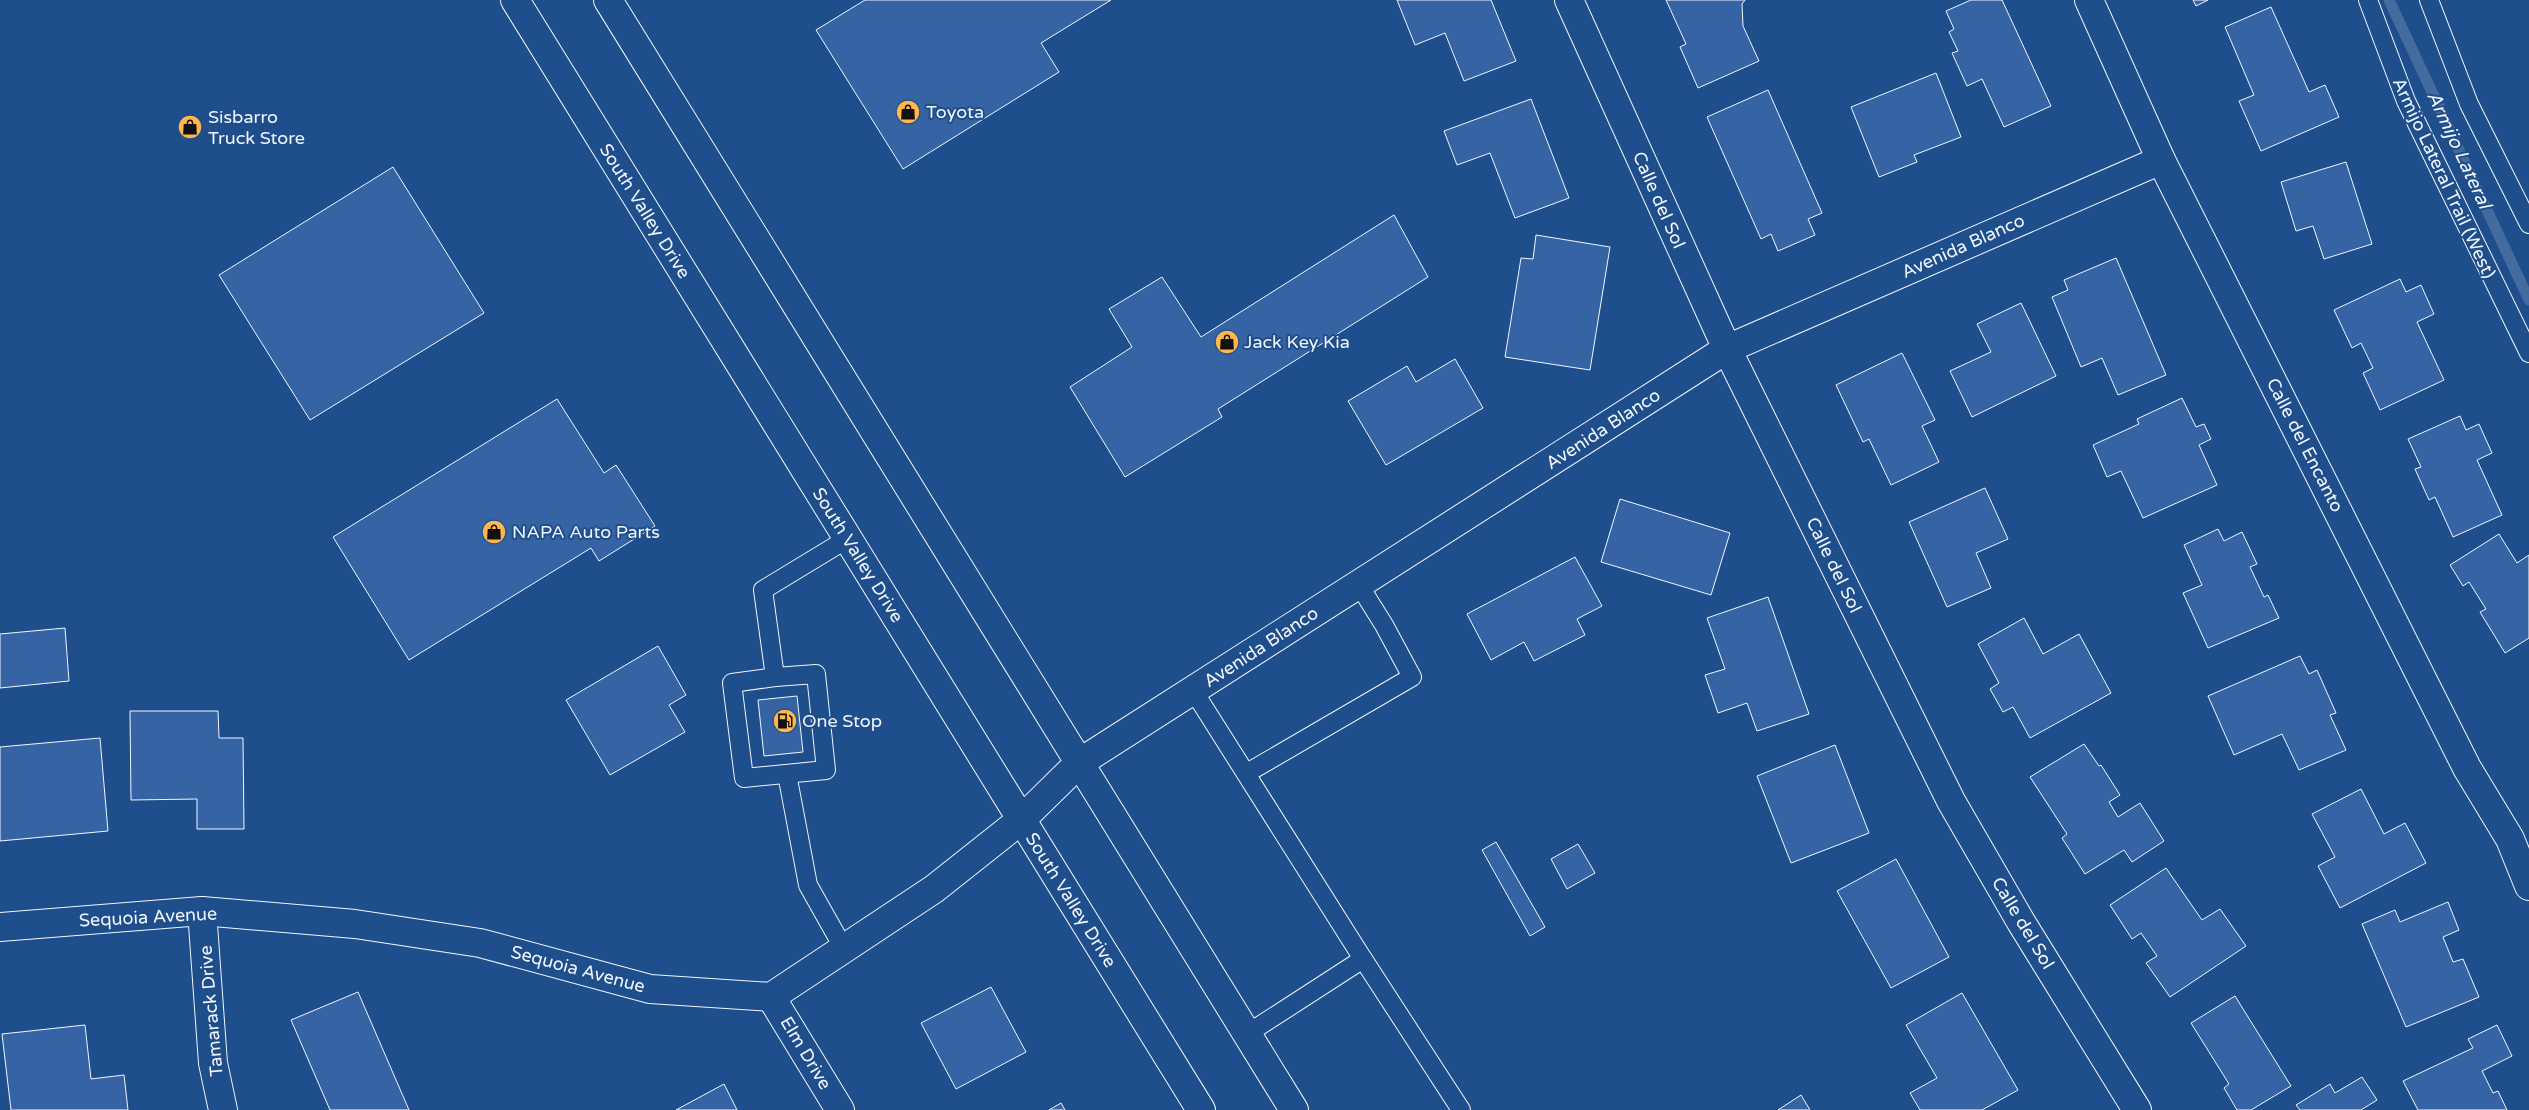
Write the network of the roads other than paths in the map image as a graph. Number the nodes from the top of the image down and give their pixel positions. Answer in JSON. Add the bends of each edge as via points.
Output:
{"nodes":[{"id":1,"x":515,"y":0,"type":"edge"},
{"id":2,"x":608,"y":0,"type":"edge"},
{"id":3,"x":1569,"y":0,"type":"edge"},
{"id":4,"x":2089,"y":0,"type":"edge"},
{"id":5,"x":2368,"y":0,"type":"edge"},
{"id":6,"x":2429,"y":0,"type":"edge"},
{"id":7,"x":2161,"y":160,"type":"junction"},
{"id":8,"x":2529,"y":224,"type":"edge"},
{"id":9,"x":1727,"y":349,"type":"junction"},
{"id":10,"x":2529,"y":353,"type":"edge"},
{"id":11,"x":848,"y":539,"type":"junction"},
{"id":12,"x":1358,"y":584,"type":"junction"},
{"id":13,"x":774,"y":677,"type":"junction"},
{"id":14,"x":1193,"y":690,"type":"junction"},
{"id":15,"x":1079,"y":763,"type":"junction"},
{"id":16,"x":1247,"y":773,"type":"junction"},
{"id":17,"x":788,"y":774,"type":"junction"},
{"id":18,"x":1021,"y":820,"type":"junction"},
{"id":19,"x":2529,"y":886,"type":"edge"},
{"id":20,"x":202,"y":911,"type":"junction"},
{"id":21,"x":0,"y":927,"type":"edge"},
{"id":22,"x":844,"y":949,"type":"junction"},
{"id":23,"x":1363,"y":958,"type":"junction"},
{"id":24,"x":771,"y":997,"type":"junction"},
{"id":25,"x":1247,"y":1034,"type":"junction"},
{"id":26,"x":222,"y":1110,"type":"edge"},
{"id":27,"x":840,"y":1110,"type":"edge"},
{"id":28,"x":1201,"y":1110,"type":"edge"},
{"id":29,"x":1294,"y":1110,"type":"edge"},
{"id":30,"x":1461,"y":1110,"type":"edge"},
{"id":31,"x":2137,"y":1110,"type":"edge"}],
"edges":[{"from":1,"to":11,"type":"street","name":"South Valley Drive"},
{"from":2,"to":15,"type":"street"},
{"from":3,"to":9,"type":"street","name":"Calle del Sol"},
{"from":4,"to":7,"type":"street","name":"Calle del Encanto"},
{"from":5,"to":10,"type":"lane","name":"Armijo Lateral Trail (West)","via":[[2406,101]]},
{"from":6,"to":8,"type":"lane","via":[[2469,104]]},
{"from":7,"to":9,"type":"street","name":"Avenida Blanco"},
{"from":7,"to":19,"type":"street","name":"Calle del Encanto","via":[[2467,768],[2510,839]]},
{"from":9,"to":12,"type":"street","name":"Avenida Blanco"},
{"from":9,"to":31,"type":"street","name":"Calle del Sol","via":[[1951,801]]},
{"from":11,"to":13,"type":"lane","via":[[763,590]]},
{"from":11,"to":18,"type":"street","name":"South Valley Drive"},
{"from":12,"to":14,"type":"street","name":"Avenida Blanco"},
{"from":12,"to":16,"type":"lane","via":[[1412,677]]},
{"from":13,"to":17,"type":"lane","via":[[816,674],[826,770]]},
{"from":13,"to":17,"type":"lane","via":[[732,683],[744,778]]},
{"from":14,"to":15,"type":"street","name":"Avenida Blanco"},
{"from":14,"to":16,"type":"lane"},
{"from":15,"to":18,"type":"street"},
{"from":15,"to":25,"type":"street"},
{"from":16,"to":23,"type":"lane"},
{"from":17,"to":22,"type":"lane","via":[[808,885]]},
{"from":18,"to":22,"type":"street","via":[[934,889]]},
{"from":18,"to":28,"type":"street","name":"South Valley Drive"},
{"from":20,"to":21,"type":"street","name":"Sequoia Avenue"},
{"from":20,"to":24,"type":"street","name":"Sequoia Avenue","via":[[355,924],[480,943],[650,989]]},
{"from":20,"to":26,"type":"street","name":"Tamarack Drive","via":[[213,1063]]},
{"from":22,"to":24,"type":"street"},
{"from":23,"to":25,"type":"lane"},
{"from":23,"to":30,"type":"lane"},
{"from":24,"to":27,"type":"street","name":"Elm Drive"},
{"from":25,"to":29,"type":"street"}]}
